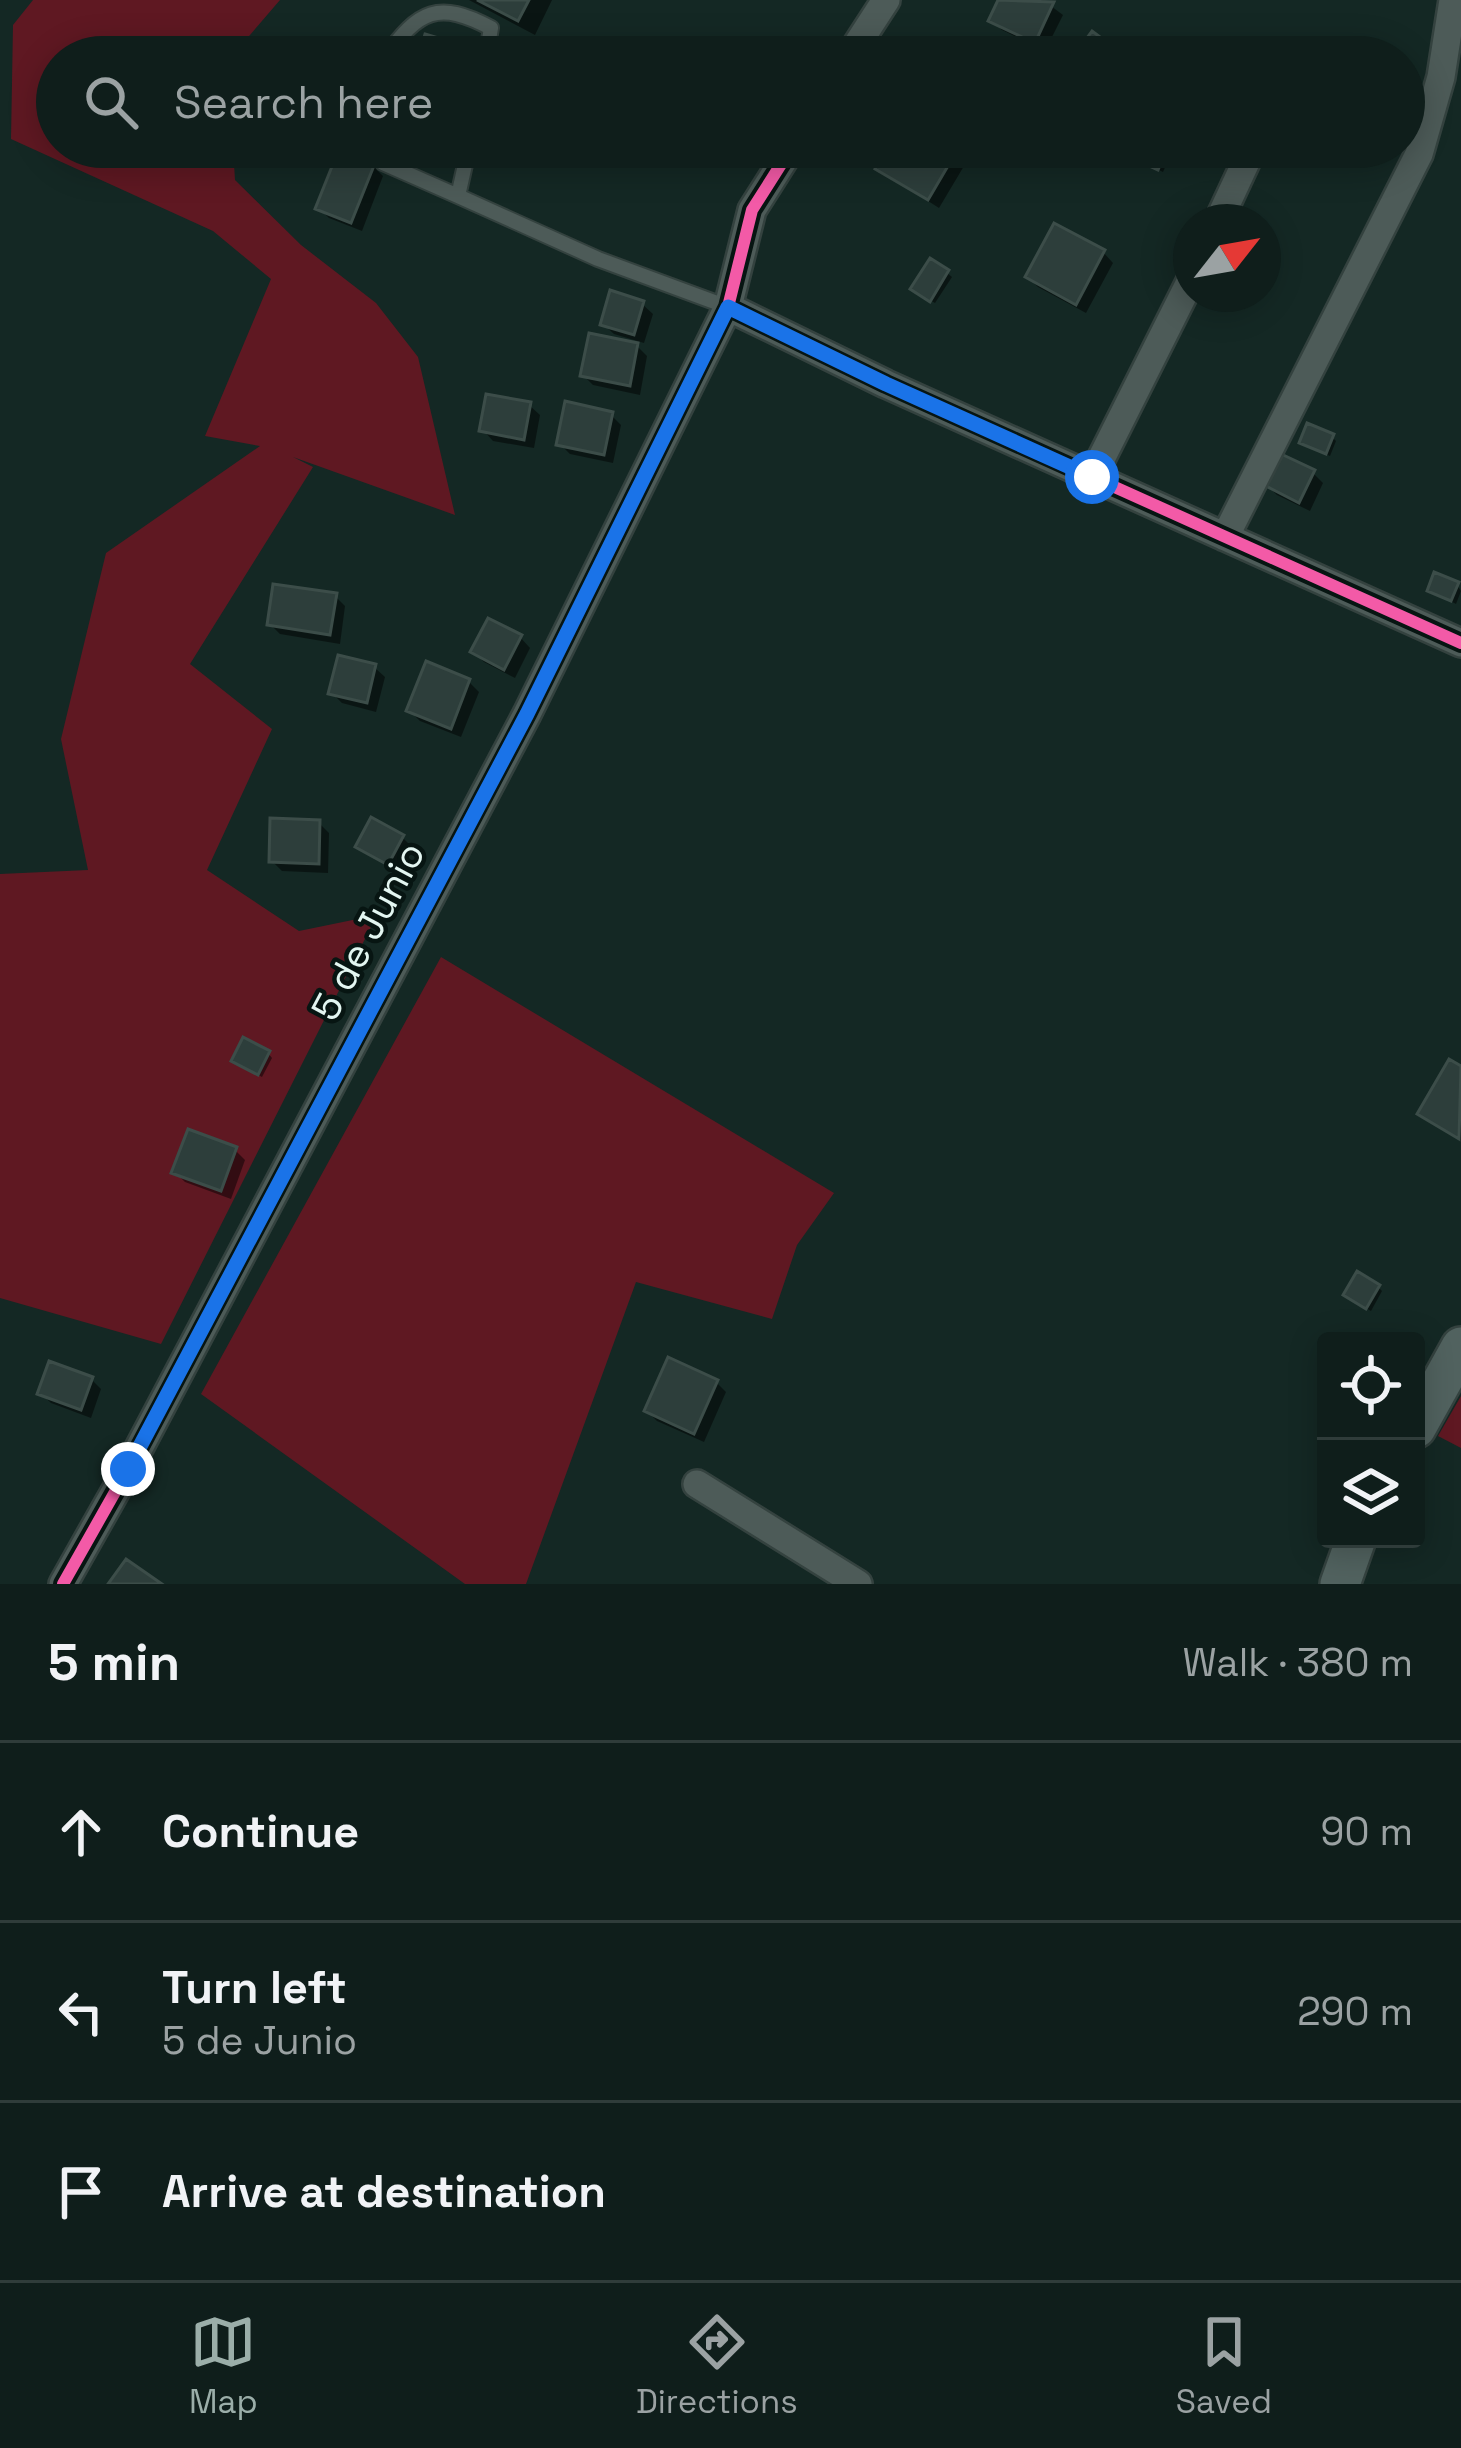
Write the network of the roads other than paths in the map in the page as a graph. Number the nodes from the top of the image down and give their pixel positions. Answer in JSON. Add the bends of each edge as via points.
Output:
{"nodes":[{"id":1,"x":886,"y":0,"type":"edge"},
{"id":2,"x":1453,"y":0,"type":"edge"},
{"id":3,"x":401,"y":36,"type":"edge"},
{"id":4,"x":490,"y":36,"type":"edge"},
{"id":5,"x":863,"y":36,"type":"edge"},
{"id":6,"x":1425,"y":131,"type":"edge"},
{"id":7,"x":394,"y":168,"type":"edge"},
{"id":8,"x":464,"y":168,"type":"edge"},
{"id":9,"x":779,"y":168,"type":"edge"},
{"id":10,"x":1243,"y":168,"type":"edge"},
{"id":11,"x":1411,"y":168,"type":"edge"},
{"id":12,"x":458,"y":196,"type":"junction"},
{"id":13,"x":1226,"y":204,"type":"edge"},
{"id":14,"x":728,"y":307,"type":"junction"},
{"id":15,"x":1175,"y":312,"type":"edge"},
{"id":16,"x":1092,"y":477,"type":"junction"},
{"id":17,"x":1225,"y":537,"type":"junction"},
{"id":18,"x":1461,"y":643,"type":"edge"},
{"id":19,"x":1461,"y":1347,"type":"edge"},
{"id":20,"x":1425,"y":1412,"type":"edge"},
{"id":21,"x":697,"y":1484,"type":"dead end"},
{"id":22,"x":1353,"y":1548,"type":"edge"},
{"id":23,"x":63,"y":1584,"type":"edge"},
{"id":24,"x":858,"y":1584,"type":"edge"},
{"id":25,"x":1340,"y":1584,"type":"edge"}],
"edges":[{"from":1,"to":5,"type":"street"},
{"from":2,"to":6,"type":"street"},
{"from":3,"to":4,"type":"lane","via":[[415,17],[444,5],[470,13],[491,28]]},
{"from":7,"to":12,"type":"lane"},
{"from":8,"to":12,"type":"lane"},
{"from":9,"to":14,"type":"street","name":"5 de Junio","via":[[752,210]]},
{"from":10,"to":13,"type":"street"},
{"from":11,"to":17,"type":"street"},
{"from":12,"to":14,"type":"lane"},
{"from":14,"to":16,"type":"street"},
{"from":14,"to":23,"type":"street","name":"5 de Junio","via":[[527,714]]},
{"from":15,"to":16,"type":"street"},
{"from":16,"to":17,"type":"street"},
{"from":17,"to":18,"type":"street"},
{"from":19,"to":20,"type":"street"},
{"from":21,"to":24,"type":"street"},
{"from":22,"to":25,"type":"street"}]}
